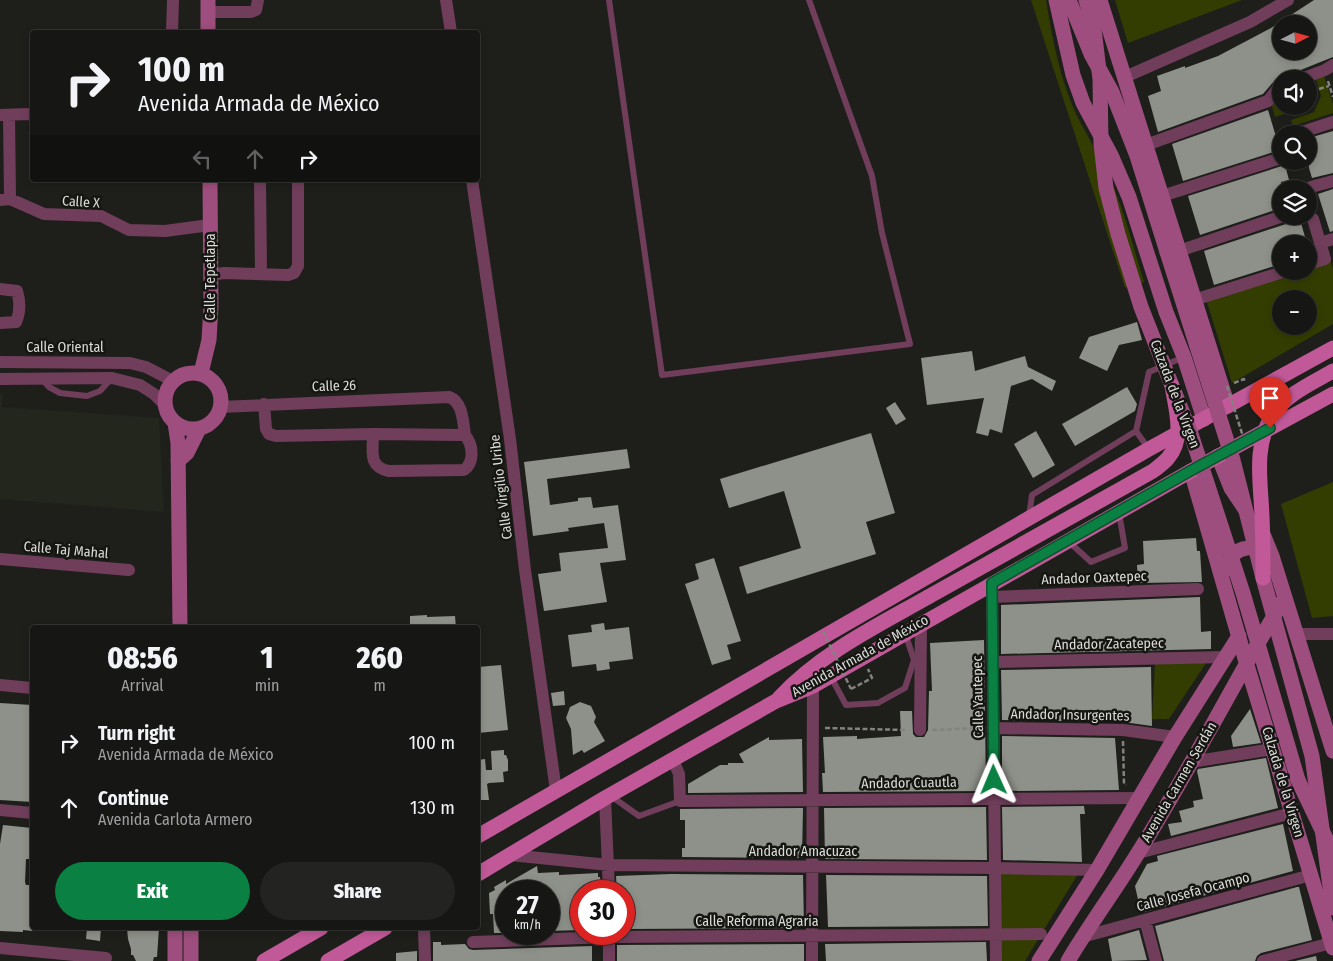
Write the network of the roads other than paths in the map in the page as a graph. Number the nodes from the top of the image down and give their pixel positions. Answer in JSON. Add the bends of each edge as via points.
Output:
{"nodes":[{"id":1,"x":173,"y":0,"type":"edge"},
{"id":2,"x":258,"y":0,"type":"edge"},
{"id":3,"x":446,"y":0,"type":"edge"},
{"id":4,"x":609,"y":0,"type":"edge"},
{"id":5,"x":808,"y":0,"type":"edge"},
{"id":6,"x":1056,"y":0,"type":"edge"},
{"id":7,"x":1069,"y":0,"type":"edge"},
{"id":8,"x":1086,"y":0,"type":"edge"},
{"id":9,"x":1100,"y":0,"type":"edge"},
{"id":10,"x":1288,"y":0,"type":"edge"},
{"id":11,"x":208,"y":6,"type":"edge"},
{"id":12,"x":172,"y":30,"type":"edge"},
{"id":13,"x":208,"y":30,"type":"edge"},
{"id":14,"x":451,"y":30,"type":"edge"},
{"id":15,"x":1333,"y":65,"type":"edge"},
{"id":16,"x":1317,"y":73,"type":"edge"},
{"id":17,"x":1125,"y":77,"type":"junction"},
{"id":18,"x":1272,"y":96,"type":"edge"},
{"id":19,"x":30,"y":114,"type":"edge"},
{"id":20,"x":4,"y":115,"type":"edge"},
{"id":21,"x":1333,"y":122,"type":"edge"},
{"id":22,"x":1317,"y":127,"type":"edge"},
{"id":23,"x":1146,"y":145,"type":"junction"},
{"id":24,"x":1272,"y":161,"type":"edge"},
{"id":25,"x":1333,"y":180,"type":"edge"},
{"id":26,"x":210,"y":182,"type":"edge"},
{"id":27,"x":260,"y":182,"type":"edge"},
{"id":28,"x":298,"y":182,"type":"edge"},
{"id":29,"x":472,"y":182,"type":"edge"},
{"id":30,"x":1317,"y":185,"type":"edge"},
{"id":31,"x":1162,"y":196,"type":"junction"},
{"id":32,"x":5,"y":200,"type":"edge"},
{"id":33,"x":1272,"y":220,"type":"edge"},
{"id":34,"x":210,"y":225,"type":"junction"},
{"id":35,"x":1315,"y":225,"type":"edge"},
{"id":36,"x":1333,"y":239,"type":"edge"},
{"id":37,"x":1320,"y":243,"type":"junction"},
{"id":38,"x":1173,"y":251,"type":"junction"},
{"id":39,"x":1317,"y":262,"type":"edge"},
{"id":40,"x":210,"y":274,"type":"junction"},
{"id":41,"x":261,"y":274,"type":"junction"},
{"id":42,"x":1272,"y":275,"type":"edge"},
{"id":43,"x":0,"y":289,"type":"edge"},
{"id":44,"x":1194,"y":300,"type":"junction"},
{"id":45,"x":0,"y":323,"type":"edge"},
{"id":46,"x":1333,"y":348,"type":"edge"},
{"id":47,"x":1210,"y":350,"type":"junction"},
{"id":48,"x":1184,"y":357,"type":"junction"},
{"id":49,"x":0,"y":362,"type":"edge"},
{"id":50,"x":130,"y":363,"type":"junction"},
{"id":51,"x":1333,"y":371,"type":"edge"},
{"id":52,"x":201,"y":373,"type":"junction"},
{"id":53,"x":41,"y":378,"type":"junction"},
{"id":54,"x":112,"y":378,"type":"junction"},
{"id":55,"x":0,"y":379,"type":"edge"},
{"id":56,"x":172,"y":380,"type":"junction"},
{"id":57,"x":127,"y":381,"type":"junction"},
{"id":58,"x":1172,"y":386,"type":"junction"},
{"id":59,"x":1333,"y":394,"type":"edge"},
{"id":60,"x":264,"y":404,"type":"junction"},
{"id":61,"x":164,"y":405,"type":"junction"},
{"id":62,"x":1228,"y":406,"type":"junction"},
{"id":63,"x":220,"y":407,"type":"junction"},
{"id":64,"x":1204,"y":419,"type":"junction"},
{"id":65,"x":174,"y":423,"type":"junction"},
{"id":66,"x":199,"y":429,"type":"junction"},
{"id":67,"x":1136,"y":431,"type":"junction"},
{"id":68,"x":372,"y":434,"type":"junction"},
{"id":69,"x":465,"y":435,"type":"junction"},
{"id":70,"x":1149,"y":449,"type":"junction"},
{"id":71,"x":1218,"y":456,"type":"junction"},
{"id":72,"x":178,"y":461,"type":"junction"},
{"id":73,"x":1192,"y":470,"type":"junction"},
{"id":74,"x":1119,"y":511,"type":"junction"},
{"id":75,"x":1028,"y":519,"type":"junction"},
{"id":76,"x":1067,"y":540,"type":"junction"},
{"id":77,"x":1272,"y":556,"type":"junction"},
{"id":78,"x":0,"y":559,"type":"edge"},
{"id":79,"x":129,"y":570,"type":"dead end"},
{"id":80,"x":1263,"y":578,"type":"junction"},
{"id":81,"x":1226,"y":587,"type":"junction"},
{"id":82,"x":1198,"y":589,"type":"dead end"},
{"id":83,"x":992,"y":590,"type":"junction"},
{"id":84,"x":1284,"y":599,"type":"junction"},
{"id":85,"x":921,"y":623,"type":"junction"},
{"id":86,"x":180,"y":625,"type":"edge"},
{"id":87,"x":905,"y":633,"type":"junction"},
{"id":88,"x":1295,"y":634,"type":"junction"},
{"id":89,"x":1333,"y":634,"type":"edge"},
{"id":90,"x":1239,"y":636,"type":"junction"},
{"id":91,"x":1226,"y":657,"type":"junction"},
{"id":92,"x":993,"y":662,"type":"junction"},
{"id":93,"x":1246,"y":662,"type":"junction"},
{"id":94,"x":830,"y":676,"type":"junction"},
{"id":95,"x":0,"y":685,"type":"edge"},
{"id":96,"x":813,"y":686,"type":"junction"},
{"id":97,"x":30,"y":688,"type":"edge"},
{"id":98,"x":776,"y":701,"type":"junction"},
{"id":99,"x":994,"y":728,"type":"junction"},
{"id":100,"x":920,"y":730,"type":"road end"},
{"id":101,"x":1175,"y":737,"type":"junction"},
{"id":102,"x":1273,"y":749,"type":"junction"},
{"id":103,"x":1333,"y":751,"type":"edge"},
{"id":104,"x":673,"y":760,"type":"junction"},
{"id":105,"x":1192,"y":762,"type":"junction"},
{"id":106,"x":556,"y":791,"type":"junction"},
{"id":107,"x":1141,"y":795,"type":"junction"},
{"id":108,"x":608,"y":797,"type":"junction"},
{"id":109,"x":994,"y":798,"type":"junction"},
{"id":110,"x":813,"y":800,"type":"junction"},
{"id":111,"x":680,"y":801,"type":"junction"},
{"id":112,"x":0,"y":810,"type":"edge"},
{"id":113,"x":30,"y":813,"type":"edge"},
{"id":114,"x":1292,"y":813,"type":"junction"},
{"id":115,"x":480,"y":835,"type":"edge"},
{"id":116,"x":1138,"y":853,"type":"junction"},
{"id":117,"x":1333,"y":853,"type":"edge"},
{"id":118,"x":510,"y":855,"type":"junction"},
{"id":119,"x":609,"y":865,"type":"junction"},
{"id":120,"x":813,"y":866,"type":"junction"},
{"id":121,"x":995,"y":868,"type":"junction"},
{"id":122,"x":1097,"y":870,"type":"junction"},
{"id":123,"x":480,"y":873,"type":"edge"},
{"id":124,"x":1311,"y":875,"type":"junction"},
{"id":125,"x":609,"y":880,"type":"edge"},
{"id":126,"x":1333,"y":908,"type":"edge"},
{"id":127,"x":1145,"y":920,"type":"junction"},
{"id":128,"x":175,"y":930,"type":"edge"},
{"id":129,"x":191,"y":930,"type":"edge"},
{"id":130,"x":318,"y":930,"type":"edge"},
{"id":131,"x":382,"y":930,"type":"edge"},
{"id":132,"x":424,"y":930,"type":"edge"},
{"id":133,"x":996,"y":934,"type":"junction"},
{"id":134,"x":1041,"y":934,"type":"dead end"},
{"id":135,"x":635,"y":935,"type":"edge"},
{"id":136,"x":812,"y":936,"type":"junction"},
{"id":137,"x":570,"y":937,"type":"edge"},
{"id":138,"x":1082,"y":937,"type":"junction"},
{"id":139,"x":474,"y":942,"type":"dead end"},
{"id":140,"x":609,"y":945,"type":"edge"},
{"id":141,"x":1332,"y":946,"type":"edge"},
{"id":142,"x":0,"y":948,"type":"edge"},
{"id":143,"x":106,"y":958,"type":"dead end"},
{"id":144,"x":175,"y":961,"type":"edge"},
{"id":145,"x":191,"y":961,"type":"edge"},
{"id":146,"x":264,"y":961,"type":"edge"},
{"id":147,"x":328,"y":961,"type":"edge"},
{"id":148,"x":425,"y":961,"type":"edge"},
{"id":149,"x":609,"y":961,"type":"edge"},
{"id":150,"x":812,"y":961,"type":"edge"},
{"id":151,"x":996,"y":961,"type":"edge"},
{"id":152,"x":1039,"y":961,"type":"edge"},
{"id":153,"x":1068,"y":961,"type":"edge"},
{"id":154,"x":1156,"y":961,"type":"edge"},
{"id":155,"x":1263,"y":961,"type":"edge"}],
"edges":[{"from":1,"to":12,"type":"street"},
{"from":2,"to":11,"type":"street","via":[[256,10],[251,12]]},
{"from":3,"to":14,"type":"street"},
{"from":4,"to":5,"type":"lane","via":[[662,376],[910,344],[882,233],[872,176]]},
{"from":6,"to":48,"type":"street","via":[[1083,103],[1129,197]]},
{"from":7,"to":38,"type":"street","name":"Calzada de la Virgen","via":[[1091,54],[1112,92]]},
{"from":8,"to":58,"type":"street","name":"Calzada de la Virgen","bridge":true,"via":[[1094,29],[1100,79],[1101,144],[1106,188],[1142,307]]},
{"from":9,"to":17,"type":"street","name":"Calzada de la Virgen"},
{"from":10,"to":17,"type":"street","via":[[1250,22]]},
{"from":11,"to":13,"type":"street"},
{"from":15,"to":16,"type":"street"},
{"from":17,"to":23,"type":"street","name":"Calzada de la Virgen"},
{"from":18,"to":23,"type":"street","via":[[1268,101]]},
{"from":19,"to":20,"type":"street"},
{"from":20,"to":32,"type":"street"},
{"from":21,"to":22,"type":"street"},
{"from":23,"to":31,"type":"street","name":"Calzada de la Virgen"},
{"from":24,"to":31,"type":"street"},
{"from":25,"to":30,"type":"street"},
{"from":26,"to":34,"type":"street","name":"Calle Tepetlapa"},
{"from":27,"to":41,"type":"street"},
{"from":28,"to":41,"type":"street","via":[[298,266],[288,276]]},
{"from":29,"to":106,"type":"street","name":"Calle Virgilio Uribe"},
{"from":31,"to":38,"type":"street","name":"Calzada de la Virgen"},
{"from":32,"to":34,"type":"street","name":"Calle X","via":[[44,214],[100,216],[129,230],[165,231]]},
{"from":33,"to":38,"type":"street"},
{"from":34,"to":40,"type":"street","name":"Calle Tepetlapa"},
{"from":35,"to":37,"type":"street"},
{"from":36,"to":37,"type":"street"},
{"from":37,"to":39,"type":"street","via":[[1325,259]]},
{"from":38,"to":44,"type":"street","name":"Calzada de la Virgen"},
{"from":38,"to":80,"type":"street","name":"Calzada de la Virgen","bridge":true},
{"from":40,"to":41,"type":"street"},
{"from":40,"to":52,"type":"street","name":"Calle Tepetlapa","via":[[209,340]]},
{"from":42,"to":44,"type":"street"},
{"from":43,"to":45,"type":"street","via":[[17,291],[19,298],[16,322]]},
{"from":44,"to":47,"type":"street","name":"Calzada de la Virgen"},
{"from":46,"to":62,"type":"main road"},
{"from":47,"to":48,"type":"lane"},
{"from":47,"to":62,"type":"street","name":"Calzada de la Virgen"},
{"from":48,"to":64,"type":"street"},
{"from":48,"to":67,"type":"lane","via":[[1148,372]]},
{"from":49,"to":50,"type":"street","name":"Calle Oriental"},
{"from":50,"to":56,"type":"street","name":"Calle Oriental"},
{"from":50,"to":57,"type":"street"},
{"from":51,"to":80,"type":"main road","bridge":true,"via":[[1283,403],[1273,415],[1262,440],[1259,467]]},
{"from":52,"to":56,"type":"street","via":[[186,373]]},
{"from":52,"to":63,"type":"street","via":[[218,389]]},
{"from":53,"to":54,"type":"street"},
{"from":53,"to":54,"type":"lane","via":[[49,388],[60,393],[87,396],[100,391]]},
{"from":53,"to":55,"type":"street"},
{"from":54,"to":57,"type":"street"},
{"from":56,"to":61,"type":"street"},
{"from":57,"to":61,"type":"street","via":[[154,394]]},
{"from":58,"to":98,"type":"main road","bridge":true,"via":[[1178,418],[1175,446],[1168,458],[1153,471],[841,646],[794,682]]},
{"from":58,"to":117,"type":"street","name":"Calzada de la Virgen","bridge":true,"via":[[1191,434],[1298,780]]},
{"from":59,"to":71,"type":"main road","name":"Avenida Armada de México"},
{"from":60,"to":63,"type":"street","name":"Calle 26"},
{"from":60,"to":68,"type":"street","via":[[266,429],[276,436]]},
{"from":60,"to":69,"type":"street","name":"Calle 26","via":[[449,397],[459,404]]},
{"from":61,"to":65,"type":"street"},
{"from":62,"to":64,"type":"main road"},
{"from":63,"to":66,"type":"street","via":[[215,418]]},
{"from":64,"to":70,"type":"main road"},
{"from":65,"to":66,"type":"street","via":[[186,429]]},
{"from":65,"to":72,"type":"street"},
{"from":66,"to":72,"type":"street","via":[[187,453]]},
{"from":67,"to":70,"type":"lane"},
{"from":67,"to":75,"type":"lane","via":[[1032,495]]},
{"from":68,"to":69,"type":"street"},
{"from":68,"to":69,"type":"street","via":[[375,466],[389,471],[464,470],[472,460],[471,443]]},
{"from":70,"to":75,"type":"main road"},
{"from":71,"to":73,"type":"main road","name":"Avenida Armada de México"},
{"from":71,"to":77,"type":"street","name":"Calzada de la Virgen","via":[[1230,488],[1262,531]]},
{"from":72,"to":86,"type":"street"},
{"from":73,"to":74,"type":"main road","name":"Avenida Armada de México"},
{"from":73,"to":81,"type":"street","name":"Calzada de la Virgen"},
{"from":74,"to":76,"type":"main road","name":"Avenida Armada de México"},
{"from":74,"to":76,"type":"lane","via":[[1125,548],[1091,562]]},
{"from":75,"to":106,"type":"main road"},
{"from":76,"to":83,"type":"main road","name":"Avenida Armada de México"},
{"from":77,"to":81,"type":"street","via":[[1261,549],[1240,549],[1232,557]]},
{"from":77,"to":84,"type":"street","name":"Calzada de la Virgen"},
{"from":78,"to":79,"type":"street","name":"Calle Taj Mahal"},
{"from":80,"to":126,"type":"street","name":"Calzada de la Virgen","bridge":true,"via":[[1312,756]]},
{"from":81,"to":90,"type":"street","name":"Calzada de la Virgen"},
{"from":82,"to":83,"type":"street","name":"Andador Oaxtepec"},
{"from":83,"to":85,"type":"main road","name":"Avenida Armada de México"},
{"from":83,"to":92,"type":"street","name":"Calle Yautepec"},
{"from":84,"to":88,"type":"street","name":"Calzada de la Virgen"},
{"from":84,"to":93,"type":"street","name":"Avenida Carmen Serdán"},
{"from":85,"to":87,"type":"main road","name":"Avenida Armada de México"},
{"from":85,"to":100,"type":"street"},
{"from":87,"to":94,"type":"main road","name":"Avenida Armada de México"},
{"from":87,"to":94,"type":"lane","via":[[914,660],[905,688],[878,703],[846,705]]},
{"from":88,"to":89,"type":"street"},
{"from":88,"to":103,"type":"street","name":"Calzada de la Virgen"},
{"from":90,"to":91,"type":"street","name":"Avenida Carmen Serdán"},
{"from":90,"to":93,"type":"street","name":"Calzada de la Virgen"},
{"from":91,"to":92,"type":"street","name":"Andador Zacatepec"},
{"from":91,"to":101,"type":"street","name":"Avenida Carmen Serdán"},
{"from":92,"to":99,"type":"street","name":"Calle Yautepec"},
{"from":93,"to":102,"type":"street","name":"Calzada de la Virgen"},
{"from":93,"to":105,"type":"street","name":"Avenida Carmen Serdán"},
{"from":94,"to":96,"type":"main road","name":"Avenida Armada de México"},
{"from":95,"to":97,"type":"street"},
{"from":96,"to":98,"type":"main road","name":"Avenida Armada de México"},
{"from":96,"to":110,"type":"street"},
{"from":98,"to":104,"type":"main road","name":"Avenida Armada de México"},
{"from":99,"to":101,"type":"street","name":"Andador Insurgentes","via":[[1123,730]]},
{"from":99,"to":109,"type":"street","name":"Calle Yautepec"},
{"from":101,"to":107,"type":"street","name":"Avenida Carmen Serdán"},
{"from":102,"to":105,"type":"street"},
{"from":102,"to":114,"type":"street","name":"Calzada de la Virgen"},
{"from":104,"to":108,"type":"main road","name":"Avenida Armada de México"},
{"from":104,"to":111,"type":"street","via":[[679,774]]},
{"from":105,"to":116,"type":"street","name":"Avenida Carmen Serdán"},
{"from":106,"to":115,"type":"main road"},
{"from":107,"to":109,"type":"street","name":"Andador Cuautla"},
{"from":107,"to":122,"type":"street","name":"Avenida Carmen Serdán"},
{"from":108,"to":111,"type":"lane","name":"Andador Cuautla","via":[[639,816]]},
{"from":108,"to":118,"type":"main road","name":"Avenida Armada de México"},
{"from":108,"to":119,"type":"street"},
{"from":109,"to":110,"type":"street","name":"Andador Cuautla"},
{"from":109,"to":121,"type":"street","name":"Calle Yautepec"},
{"from":110,"to":111,"type":"street","name":"Andador Cuautla"},
{"from":110,"to":120,"type":"street"},
{"from":112,"to":113,"type":"street"},
{"from":114,"to":116,"type":"street"},
{"from":114,"to":124,"type":"street","name":"Calzada de la Virgen"},
{"from":116,"to":138,"type":"street","name":"Avenida Carmen Serdán"},
{"from":118,"to":119,"type":"street","name":"Andador Amacuzac"},
{"from":118,"to":123,"type":"main road","name":"Avenida Armada de México"},
{"from":119,"to":120,"type":"street","name":"Andador Amacuzac"},
{"from":119,"to":125,"type":"street"},
{"from":120,"to":121,"type":"street","name":"Andador Amacuzac"},
{"from":120,"to":136,"type":"street"},
{"from":121,"to":122,"type":"street","name":"Andador Amacuzac"},
{"from":121,"to":133,"type":"street","name":"Calle Yautepec"},
{"from":122,"to":152,"type":"street","name":"Avenida Carmen Serdán"},
{"from":124,"to":127,"type":"street","name":"Calle Josefa Ocampo"},
{"from":124,"to":141,"type":"street","name":"Calzada de la Virgen"},
{"from":127,"to":138,"type":"street","name":"Calle Josefa Ocampo"},
{"from":127,"to":154,"type":"street"},
{"from":128,"to":144,"type":"street"},
{"from":129,"to":145,"type":"street"},
{"from":130,"to":146,"type":"main road"},
{"from":131,"to":147,"type":"main road"},
{"from":132,"to":148,"type":"street"},
{"from":133,"to":134,"type":"street","name":"Calle Reforma Agraria"},
{"from":133,"to":136,"type":"street","name":"Calle Reforma Agraria"},
{"from":133,"to":151,"type":"street","name":"Calle Yautepec"},
{"from":135,"to":136,"type":"street","name":"Calle Reforma Agraria"},
{"from":136,"to":150,"type":"street"},
{"from":137,"to":139,"type":"street","name":"Calle Reforma Agraria"},
{"from":138,"to":153,"type":"street","name":"Avenida Carmen Serdán"},
{"from":140,"to":149,"type":"street"},
{"from":141,"to":155,"type":"street"},
{"from":142,"to":143,"type":"street"}]}
